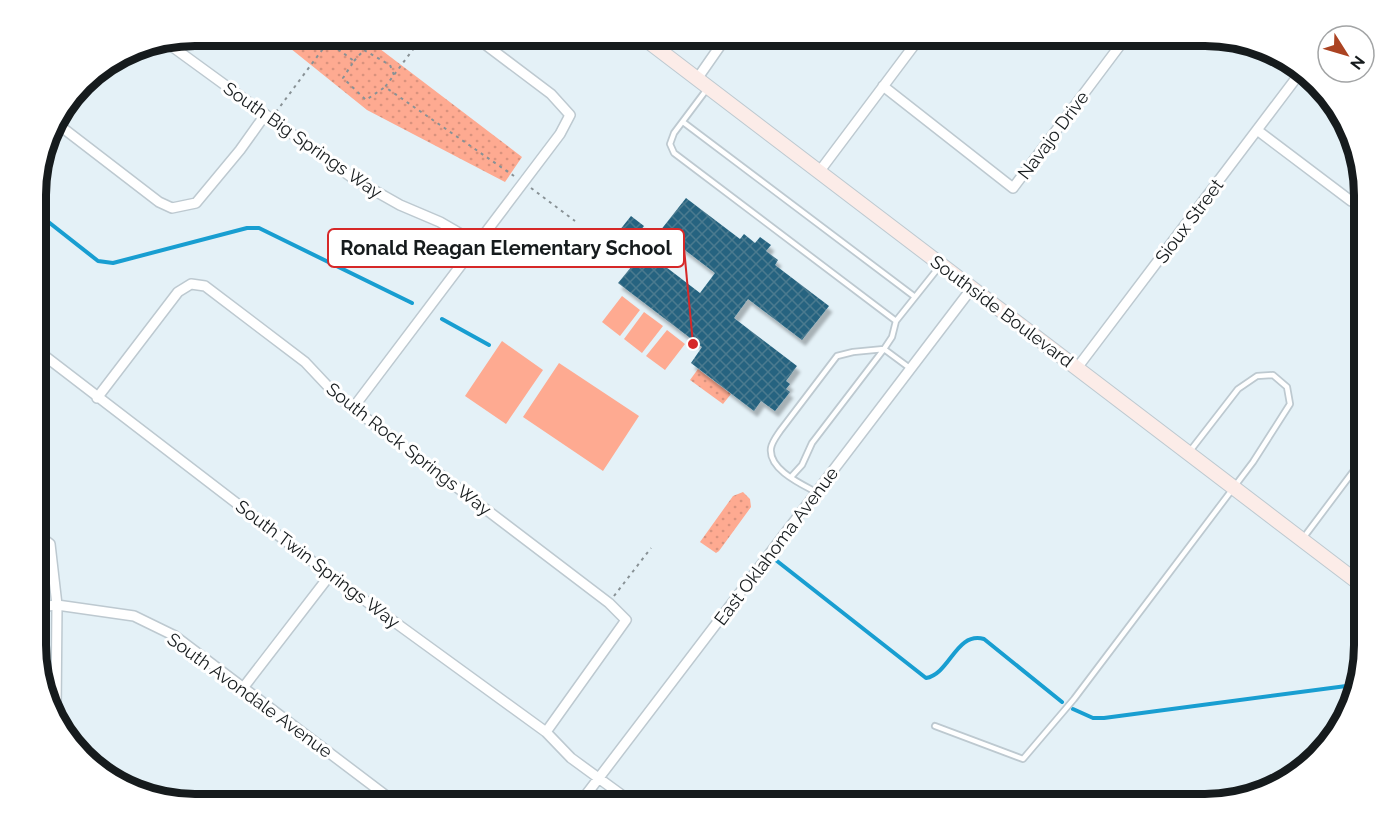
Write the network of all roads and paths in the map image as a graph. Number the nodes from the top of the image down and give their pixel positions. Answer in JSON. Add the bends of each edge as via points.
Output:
{"nodes":[{"id":1,"x":720,"y":46,"type":"edge"},
{"id":2,"x":913,"y":46,"type":"edge"},
{"id":3,"x":1120,"y":46,"type":"edge"},
{"id":4,"x":324,"y":47,"type":"edge"},
{"id":5,"x":335,"y":47,"type":"edge"},
{"id":6,"x":415,"y":47,"type":"edge"},
{"id":7,"x":488,"y":47,"type":"edge"},
{"id":8,"x":655,"y":47,"type":"edge"},
{"id":9,"x":174,"y":48,"type":"edge"},
{"id":10,"x":354,"y":61,"type":"junction"},
{"id":11,"x":394,"y":75,"type":"junction"},
{"id":12,"x":1296,"y":78,"type":"edge"},
{"id":13,"x":697,"y":79,"type":"junction"},
{"id":14,"x":883,"y":86,"type":"junction"},
{"id":15,"x":385,"y":87,"type":"junction"},
{"id":16,"x":708,"y":88,"type":"junction"},
{"id":17,"x":268,"y":117,"type":"junction"},
{"id":18,"x":683,"y":122,"type":"junction"},
{"id":19,"x":63,"y":128,"type":"edge"},
{"id":20,"x":1257,"y":130,"type":"junction"},
{"id":21,"x":819,"y":172,"type":"junction"},
{"id":22,"x":524,"y":183,"type":"junction"},
{"id":23,"x":1351,"y":201,"type":"dead end"},
{"id":24,"x":574,"y":221,"type":"dead end"},
{"id":25,"x":478,"y":244,"type":"junction"},
{"id":26,"x":941,"y":265,"type":"junction"},
{"id":27,"x":972,"y":288,"type":"junction"},
{"id":28,"x":915,"y":297,"type":"junction"},
{"id":29,"x":896,"y":321,"type":"junction"},
{"id":30,"x":884,"y":349,"type":"junction"},
{"id":31,"x":47,"y":358,"type":"edge"},
{"id":32,"x":911,"y":369,"type":"junction"},
{"id":33,"x":1077,"y":369,"type":"junction"},
{"id":34,"x":98,"y":398,"type":"junction"},
{"id":35,"x":353,"y":408,"type":"junction"},
{"id":36,"x":1188,"y":453,"type":"junction"},
{"id":37,"x":1353,"y":472,"type":"edge"},
{"id":38,"x":791,"y":477,"type":"junction"},
{"id":39,"x":1234,"y":488,"type":"junction"},
{"id":40,"x":817,"y":493,"type":"junction"},
{"id":41,"x":1302,"y":540,"type":"junction"},
{"id":42,"x":47,"y":541,"type":"edge"},
{"id":43,"x":651,"y":548,"type":"dead end"},
{"id":44,"x":330,"y":575,"type":"junction"},
{"id":45,"x":1353,"y":578,"type":"edge"},
{"id":46,"x":609,"y":603,"type":"junction"},
{"id":47,"x":57,"y":605,"type":"junction"},
{"id":48,"x":47,"y":606,"type":"edge"},
{"id":49,"x":243,"y":688,"type":"junction"},
{"id":50,"x":56,"y":695,"type":"edge"},
{"id":51,"x":935,"y":726,"type":"dead end"},
{"id":52,"x":546,"y":732,"type":"junction"},
{"id":53,"x":599,"y":777,"type":"junction"},
{"id":54,"x":383,"y":794,"type":"edge"},
{"id":55,"x":587,"y":794,"type":"edge"},
{"id":56,"x":620,"y":794,"type":"edge"}],
"edges":[{"from":1,"to":13,"type":"street"},
{"from":2,"to":14,"type":"street"},
{"from":3,"to":14,"type":"street","name":"Navajo Drive","via":[[1014,188]]},
{"from":4,"to":17,"type":"path"},
{"from":5,"to":10,"type":"path"},
{"from":6,"to":11,"type":"path"},
{"from":7,"to":22,"type":"street","via":[[550,94],[570,115]]},
{"from":8,"to":13,"type":"main road","name":"Southside Boulevard"},
{"from":9,"to":17,"type":"street","name":"South Big Springs Way"},
{"from":10,"to":11,"type":"path","via":[[364,50],[390,64]]},
{"from":10,"to":15,"type":"path","via":[[344,78],[366,100]]},
{"from":11,"to":15,"type":"path"},
{"from":12,"to":20,"type":"street","name":"Sioux Street"},
{"from":13,"to":16,"type":"main road","name":"Southside Boulevard"},
{"from":14,"to":21,"type":"street"},
{"from":15,"to":22,"type":"path"},
{"from":16,"to":18,"type":"lane"},
{"from":16,"to":21,"type":"main road","name":"Southside Boulevard"},
{"from":17,"to":19,"type":"street","via":[[196,203],[171,208]]},
{"from":17,"to":25,"type":"street","name":"South Big Springs Way","via":[[354,179]]},
{"from":18,"to":28,"type":"lane"},
{"from":18,"to":29,"type":"lane","via":[[670,144],[674,153]]},
{"from":20,"to":23,"type":"street"},
{"from":20,"to":33,"type":"street","name":"Sioux Street"},
{"from":21,"to":26,"type":"main road","name":"Southside Boulevard"},
{"from":22,"to":24,"type":"path"},
{"from":22,"to":25,"type":"street"},
{"from":25,"to":35,"type":"street"},
{"from":26,"to":27,"type":"main road","name":"Southside Boulevard"},
{"from":26,"to":28,"type":"lane"},
{"from":27,"to":32,"type":"street","name":"East Oklahoma Avenue"},
{"from":27,"to":33,"type":"main road","name":"Southside Boulevard"},
{"from":28,"to":29,"type":"lane"},
{"from":29,"to":30,"type":"lane"},
{"from":30,"to":32,"type":"lane"},
{"from":30,"to":38,"type":"lane","via":[[812,442],[802,465]]},
{"from":30,"to":38,"type":"lane","via":[[837,356],[772,442],[773,462]]},
{"from":31,"to":34,"type":"street","name":"South Twin Springs Way"},
{"from":32,"to":40,"type":"street","name":"East Oklahoma Avenue"},
{"from":33,"to":36,"type":"main road","name":"Southside Boulevard"},
{"from":34,"to":35,"type":"street","name":"South Rock Springs Way","via":[[178,292],[191,284],[206,286],[305,362]]},
{"from":34,"to":44,"type":"street","name":"South Twin Springs Way"},
{"from":35,"to":46,"type":"street","name":"South Rock Springs Way"},
{"from":36,"to":39,"type":"main road","name":"Southside Boulevard"},
{"from":36,"to":39,"type":"lane","via":[[1238,389],[1257,376],[1273,375],[1287,387],[1290,404]]},
{"from":37,"to":41,"type":"lane"},
{"from":38,"to":40,"type":"lane"},
{"from":39,"to":41,"type":"main road","name":"Southside Boulevard"},
{"from":39,"to":51,"type":"lane","via":[[1074,699],[1023,759]]},
{"from":40,"to":53,"type":"street","name":"East Oklahoma Avenue"},
{"from":41,"to":45,"type":"main road","name":"Southside Boulevard"},
{"from":42,"to":47,"type":"street","via":[[51,544]]},
{"from":43,"to":46,"type":"path"},
{"from":44,"to":49,"type":"street"},
{"from":44,"to":52,"type":"street","name":"South Twin Springs Way"},
{"from":46,"to":52,"type":"street","name":"South Rock Springs Way","via":[[626,620]]},
{"from":47,"to":48,"type":"street","name":"South Avondale Avenue"},
{"from":47,"to":49,"type":"street","name":"South Avondale Avenue","via":[[134,616],[175,636]]},
{"from":47,"to":50,"type":"street"},
{"from":49,"to":54,"type":"street","name":"South Avondale Avenue"},
{"from":52,"to":53,"type":"street","name":"South Twin Springs Way","via":[[571,758]]},
{"from":53,"to":55,"type":"street","name":"East Oklahoma Avenue"},
{"from":53,"to":56,"type":"street","name":"South Twin Springs Way"}]}
